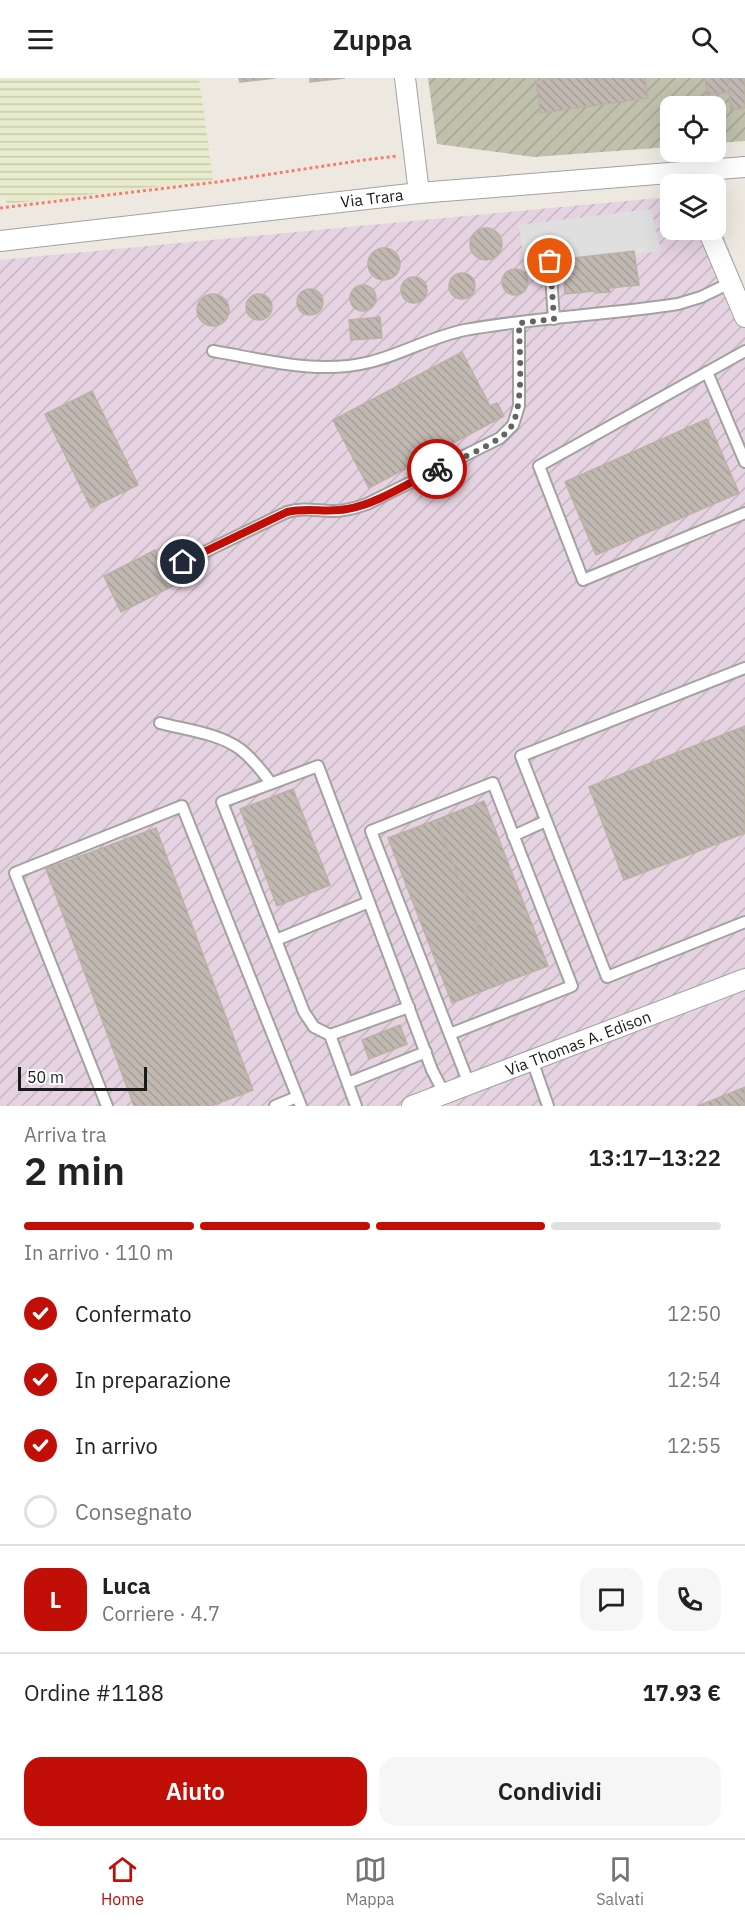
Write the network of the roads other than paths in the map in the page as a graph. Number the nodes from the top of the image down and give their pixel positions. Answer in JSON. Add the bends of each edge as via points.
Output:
{"nodes":[{"id":1,"x":405,"y":78,"type":"edge"},
{"id":2,"x":745,"y":167,"type":"edge"},
{"id":3,"x":709,"y":174,"type":"edge"},
{"id":4,"x":660,"y":180,"type":"edge"},
{"id":5,"x":418,"y":193,"type":"junction"},
{"id":6,"x":712,"y":240,"type":"edge"},
{"id":7,"x":0,"y":241,"type":"edge"},
{"id":8,"x":550,"y":261,"type":"dead end"},
{"id":9,"x":730,"y":283,"type":"junction"},
{"id":10,"x":745,"y":317,"type":"edge"},
{"id":11,"x":554,"y":319,"type":"junction"},
{"id":12,"x":519,"y":323,"type":"junction"},
{"id":13,"x":213,"y":351,"type":"dead end"},
{"id":14,"x":745,"y":351,"type":"edge"},
{"id":15,"x":707,"y":372,"type":"junction"},
{"id":16,"x":745,"y":462,"type":"edge"},
{"id":17,"x":745,"y":513,"type":"edge"},
{"id":18,"x":183,"y":562,"type":"dead end"},
{"id":19,"x":745,"y":668,"type":"edge"},
{"id":20,"x":160,"y":723,"type":"dead end"},
{"id":21,"x":271,"y":783,"type":"junction"},
{"id":22,"x":546,"y":821,"type":"junction"},
{"id":23,"x":513,"y":836,"type":"junction"},
{"id":24,"x":369,"y":902,"type":"junction"},
{"id":25,"x":745,"y":922,"type":"edge"},
{"id":26,"x":276,"y":940,"type":"junction"},
{"id":27,"x":745,"y":979,"type":"edge"},
{"id":28,"x":409,"y":1007,"type":"junction"},
{"id":29,"x":450,"y":1034,"type":"junction"},
{"id":30,"x":330,"y":1035,"type":"junction"},
{"id":31,"x":426,"y":1052,"type":"junction"},
{"id":32,"x":532,"y":1060,"type":"junction"},
{"id":33,"x":348,"y":1083,"type":"junction"},
{"id":34,"x":469,"y":1084,"type":"junction"},
{"id":35,"x":444,"y":1093,"type":"junction"},
{"id":36,"x":299,"y":1102,"type":"edge"},
{"id":37,"x":106,"y":1106,"type":"edge"},
{"id":38,"x":275,"y":1106,"type":"edge"},
{"id":39,"x":356,"y":1106,"type":"edge"},
{"id":40,"x":412,"y":1106,"type":"edge"},
{"id":41,"x":548,"y":1106,"type":"edge"}],
"edges":[{"from":1,"to":5,"type":"street"},
{"from":2,"to":3,"type":"street","name":"Via Trara"},
{"from":4,"to":5,"type":"street","name":"Via Trara"},
{"from":5,"to":7,"type":"street","name":"Via Trara"},
{"from":6,"to":9,"type":"street"},
{"from":8,"to":11,"type":"lane"},
{"from":9,"to":10,"type":"street"},
{"from":9,"to":11,"type":"lane","via":[[678,304]]},
{"from":11,"to":12,"type":"lane"},
{"from":12,"to":13,"type":"lane","via":[[447,334],[386,357],[341,367],[299,366]]},
{"from":12,"to":18,"type":"lane","via":[[519,406],[513,425],[500,438],[367,504],[337,511],[287,512]]},
{"from":14,"to":15,"type":"lane"},
{"from":15,"to":16,"type":"lane"},
{"from":15,"to":17,"type":"lane","via":[[539,466],[583,580]]},
{"from":19,"to":22,"type":"lane","via":[[521,756]]},
{"from":20,"to":21,"type":"lane","via":[[233,744],[250,757]]},
{"from":21,"to":24,"type":"lane","via":[[318,766]]},
{"from":21,"to":26,"type":"lane","via":[[222,801]]},
{"from":22,"to":23,"type":"lane"},
{"from":22,"to":25,"type":"lane","via":[[607,977]]},
{"from":23,"to":29,"type":"lane","via":[[572,986]]},
{"from":23,"to":29,"type":"lane","via":[[493,783],[371,831]]},
{"from":24,"to":26,"type":"lane"},
{"from":24,"to":28,"type":"lane"},
{"from":26,"to":30,"type":"lane","via":[[308,1020]]},
{"from":27,"to":32,"type":"street","name":"Via Thomas A. Edison"},
{"from":28,"to":30,"type":"lane"},
{"from":28,"to":31,"type":"lane"},
{"from":29,"to":34,"type":"lane"},
{"from":30,"to":33,"type":"lane"},
{"from":31,"to":33,"type":"lane"},
{"from":31,"to":35,"type":"lane"},
{"from":32,"to":34,"type":"street","name":"Via Thomas A. Edison"},
{"from":32,"to":41,"type":"lane"},
{"from":33,"to":39,"type":"lane"},
{"from":34,"to":35,"type":"street","name":"Via Thomas A. Edison"},
{"from":35,"to":40,"type":"street","name":"Via Thomas A. Edison"},
{"from":36,"to":37,"type":"lane","via":[[182,806],[15,873]]},
{"from":36,"to":38,"type":"lane"}]}
